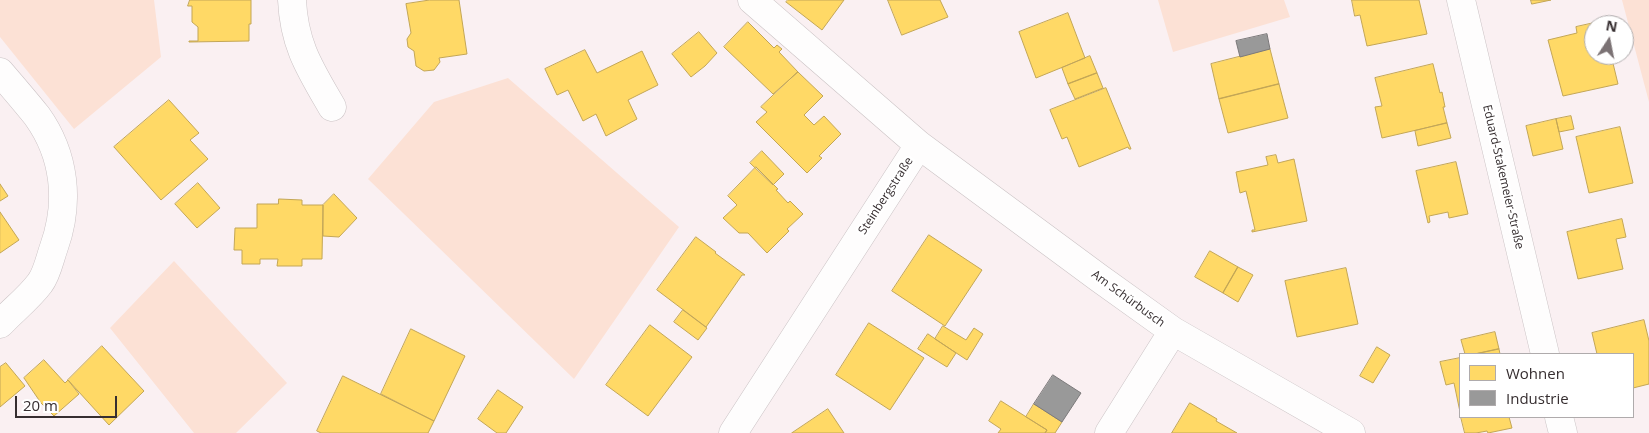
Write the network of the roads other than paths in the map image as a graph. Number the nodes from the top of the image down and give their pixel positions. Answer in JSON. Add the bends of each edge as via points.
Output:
{"nodes":[{"id":1,"x":292,"y":0,"type":"edge"},
{"id":2,"x":752,"y":0,"type":"edge"},
{"id":3,"x":1461,"y":0,"type":"edge"},
{"id":4,"x":0,"y":72,"type":"edge"},
{"id":5,"x":332,"y":106,"type":"dead end"},
{"id":6,"x":920,"y":145,"type":"junction"},
{"id":7,"x":0,"y":324,"type":"edge"},
{"id":8,"x":1173,"y":331,"type":"junction"},
{"id":9,"x":1545,"y":353,"type":"edge"},
{"id":10,"x":1559,"y":418,"type":"edge"},
{"id":11,"x":734,"y":433,"type":"edge"},
{"id":12,"x":1109,"y":433,"type":"edge"},
{"id":13,"x":1351,"y":433,"type":"edge"},
{"id":14,"x":1563,"y":433,"type":"edge"}],
"edges":[{"from":1,"to":5,"type":"street","via":[[299,45]]},
{"from":2,"to":6,"type":"street","name":"Steinbergstraße"},
{"from":3,"to":9,"type":"street","name":"Eduard-Stakemeier-Straße"},
{"from":4,"to":7,"type":"street","via":[[37,117],[51,140],[58,155],[64,194],[60,231],[42,282]]},
{"from":6,"to":8,"type":"street","name":"Am Schürbusch"},
{"from":6,"to":11,"type":"street","name":"Steinbergstraße"},
{"from":8,"to":12,"type":"street"},
{"from":8,"to":13,"type":"street","name":"Am Schürbusch"},
{"from":10,"to":14,"type":"street"}]}
